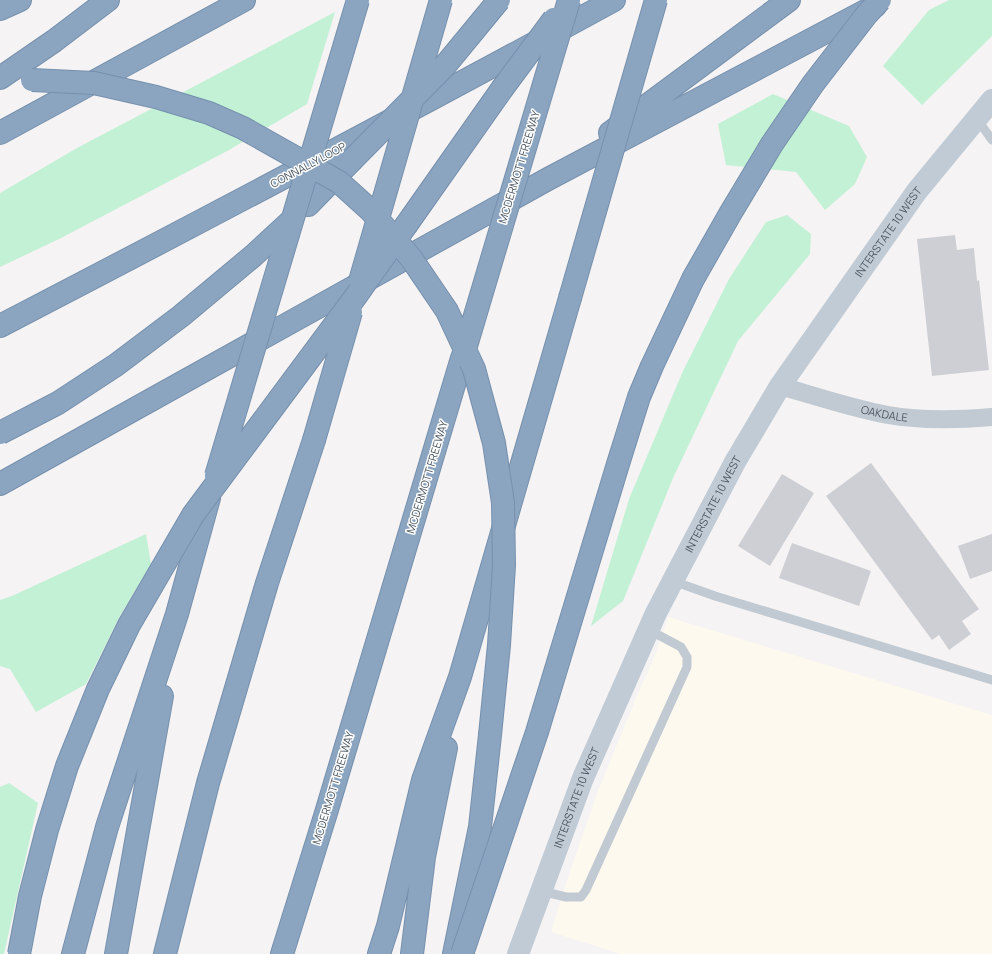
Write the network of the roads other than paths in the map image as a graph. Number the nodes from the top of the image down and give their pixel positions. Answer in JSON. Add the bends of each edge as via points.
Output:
{"nodes":[{"id":1,"x":20,"y":0,"type":"edge"},
{"id":2,"x":108,"y":0,"type":"edge"},
{"id":3,"x":244,"y":0,"type":"edge"},
{"id":4,"x":358,"y":0,"type":"edge"},
{"id":5,"x":441,"y":0,"type":"edge"},
{"id":6,"x":499,"y":0,"type":"edge"},
{"id":7,"x":568,"y":0,"type":"edge"},
{"id":8,"x":614,"y":0,"type":"edge"},
{"id":9,"x":656,"y":0,"type":"edge"},
{"id":10,"x":789,"y":0,"type":"edge"},
{"id":11,"x":880,"y":0,"type":"edge"},
{"id":12,"x":886,"y":0,"type":"edge"},
{"id":13,"x":0,"y":9,"type":"edge"},
{"id":14,"x":0,"y":78,"type":"edge"},
{"id":15,"x":0,"y":85,"type":"edge"},
{"id":16,"x":992,"y":100,"type":"edge"},
{"id":17,"x":977,"y":119,"type":"junction"},
{"id":18,"x":0,"y":133,"type":"edge"},
{"id":19,"x":992,"y":140,"type":"edge"},
{"id":20,"x":548,"y":179,"type":"junction"},
{"id":21,"x":0,"y":326,"type":"edge"},
{"id":22,"x":780,"y":386,"type":"junction"},
{"id":23,"x":148,"y":400,"type":"junction"},
{"id":24,"x":992,"y":417,"type":"edge"},
{"id":25,"x":0,"y":433,"type":"edge"},
{"id":26,"x":0,"y":467,"type":"edge"},
{"id":27,"x":0,"y":484,"type":"edge"},
{"id":28,"x":673,"y":581,"type":"junction"},
{"id":29,"x":177,"y":614,"type":"junction"},
{"id":30,"x":649,"y":630,"type":"junction"},
{"id":31,"x":460,"y":677,"type":"junction"},
{"id":32,"x":992,"y":680,"type":"edge"},
{"id":33,"x":541,"y":891,"type":"junction"},
{"id":34,"x":19,"y":954,"type":"edge"},
{"id":35,"x":73,"y":954,"type":"edge"},
{"id":36,"x":116,"y":954,"type":"edge"},
{"id":37,"x":165,"y":954,"type":"edge"},
{"id":38,"x":282,"y":954,"type":"edge"},
{"id":39,"x":380,"y":954,"type":"edge"},
{"id":40,"x":412,"y":954,"type":"edge"},
{"id":41,"x":454,"y":954,"type":"edge"},
{"id":42,"x":462,"y":954,"type":"edge"},
{"id":43,"x":518,"y":954,"type":"edge"}],
"edges":[{"from":1,"to":13,"type":"highway"},
{"from":2,"to":14,"type":"highway"},
{"from":3,"to":18,"type":"highway"},
{"from":4,"to":29,"type":"highway","bridge":true,"via":[[209,498]]},
{"from":5,"to":37,"type":"highway","bridge":true,"via":[[314,440],[267,582],[212,768]]},
{"from":6,"to":25,"type":"highway","bridge":true,"via":[[443,68],[308,205],[253,256],[181,316],[116,365],[58,403]]},
{"from":7,"to":34,"type":"highway","bridge":true,"via":[[356,296],[193,515],[159,572],[129,625],[67,766],[30,896]]},
{"from":7,"to":38,"type":"highway","name":"MCDERMOTT FREEWAY","bridge":true},
{"from":8,"to":21,"type":"highway","name":"CONNALLY LOOP","via":[[462,84]]},
{"from":9,"to":31,"type":"highway","bridge":true},
{"from":10,"to":20,"type":"highway"},
{"from":11,"to":42,"type":"highway","bridge":true,"via":[[813,84],[772,144],[693,279],[652,366],[639,397],[537,732]]},
{"from":12,"to":20,"type":"highway"},
{"from":15,"to":41,"type":"highway","bridge":true,"via":[[32,80],[94,83],[194,108],[243,128],[338,182],[370,210],[406,252],[447,311],[474,369],[494,442],[503,503],[504,565],[499,644],[480,827]]},
{"from":16,"to":17,"type":"main road","name":"INTERSTATE 10 WEST"},
{"from":17,"to":19,"type":"lane"},
{"from":17,"to":22,"type":"main road","name":"INTERSTATE 10 WEST","via":[[917,192]]},
{"from":20,"to":23,"type":"highway"},
{"from":22,"to":24,"type":"street","name":"OAKDALE","via":[[888,414],[925,419],[963,420]]},
{"from":22,"to":28,"type":"main road","name":"INTERSTATE 10 WEST","via":[[735,462]]},
{"from":23,"to":26,"type":"highway"},
{"from":23,"to":27,"type":"highway"},
{"from":28,"to":30,"type":"main road","name":"INTERSTATE 10 WEST"},
{"from":28,"to":32,"type":"lane"},
{"from":29,"to":35,"type":"highway","via":[[108,826]]},
{"from":29,"to":36,"type":"highway"},
{"from":30,"to":33,"type":"main road","name":"INTERSTATE 10 WEST","via":[[583,778]]},
{"from":30,"to":33,"type":"lane","via":[[682,648],[687,657],[687,667],[586,890],[581,897],[566,897]]},
{"from":31,"to":39,"type":"highway","via":[[423,780]]},
{"from":31,"to":40,"type":"highway","via":[[424,857]]},
{"from":33,"to":43,"type":"main road","name":"INTERSTATE 10 WEST"}]}
